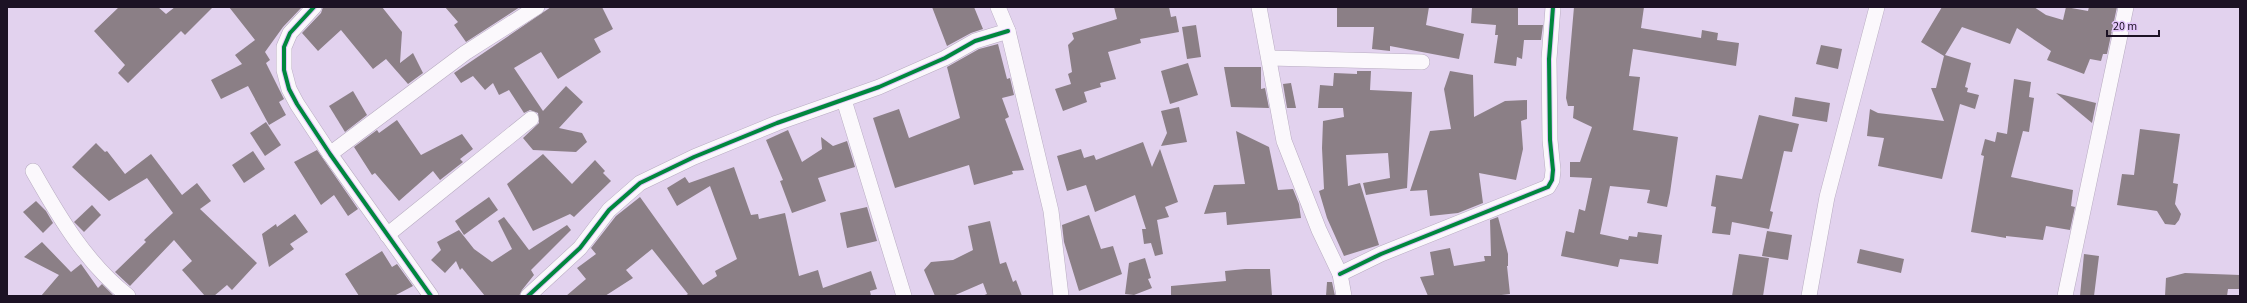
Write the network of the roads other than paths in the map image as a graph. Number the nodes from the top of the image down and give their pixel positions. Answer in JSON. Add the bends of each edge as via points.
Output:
{"nodes":[{"id":1,"x":314,"y":7,"type":"edge"},
{"id":2,"x":537,"y":7,"type":"edge"},
{"id":3,"x":998,"y":7,"type":"edge"},
{"id":4,"x":1259,"y":7,"type":"edge"},
{"id":5,"x":1554,"y":7,"type":"edge"},
{"id":6,"x":1877,"y":7,"type":"edge"},
{"id":7,"x":2126,"y":7,"type":"edge"},
{"id":8,"x":1008,"y":31,"type":"junction"},
{"id":9,"x":1269,"y":58,"type":"junction"},
{"id":10,"x":1422,"y":62,"type":"dead end"},
{"id":11,"x":844,"y":100,"type":"junction"},
{"id":12,"x":531,"y":119,"type":"dead end"},
{"id":13,"x":330,"y":154,"type":"junction"},
{"id":14,"x":33,"y":171,"type":"dead end"},
{"id":15,"x":387,"y":235,"type":"junction"},
{"id":16,"x":1340,"y":274,"type":"junction"},
{"id":17,"x":128,"y":296,"type":"edge"},
{"id":18,"x":431,"y":296,"type":"edge"},
{"id":19,"x":528,"y":296,"type":"edge"},
{"id":20,"x":904,"y":296,"type":"edge"},
{"id":21,"x":1061,"y":296,"type":"edge"},
{"id":22,"x":1344,"y":296,"type":"edge"},
{"id":23,"x":1809,"y":296,"type":"edge"},
{"id":24,"x":2066,"y":296,"type":"edge"}],
"edges":[{"from":1,"to":13,"type":"street","via":[[290,33],[284,47],[284,70],[289,89],[297,104]]},
{"from":2,"to":13,"type":"street","via":[[465,53]]},
{"from":3,"to":8,"type":"street"},
{"from":4,"to":9,"type":"street"},
{"from":5,"to":16,"type":"street","via":[[1549,59],[1550,140],[1554,170],[1548,188],[1382,254]]},
{"from":6,"to":23,"type":"street","via":[[1826,197]]},
{"from":7,"to":24,"type":"street"},
{"from":8,"to":11,"type":"street","via":[[975,41],[937,61]]},
{"from":8,"to":21,"type":"street","via":[[1051,211]]},
{"from":9,"to":10,"type":"street"},
{"from":9,"to":16,"type":"street","via":[[1284,141],[1319,230]]},
{"from":11,"to":19,"type":"street","via":[[770,126],[694,157],[640,183],[609,210],[580,248]]},
{"from":11,"to":20,"type":"street"},
{"from":12,"to":15,"type":"street"},
{"from":13,"to":15,"type":"street"},
{"from":14,"to":17,"type":"street","via":[[61,220],[81,247],[115,286]]},
{"from":15,"to":18,"type":"street"},
{"from":16,"to":22,"type":"street"}]}
